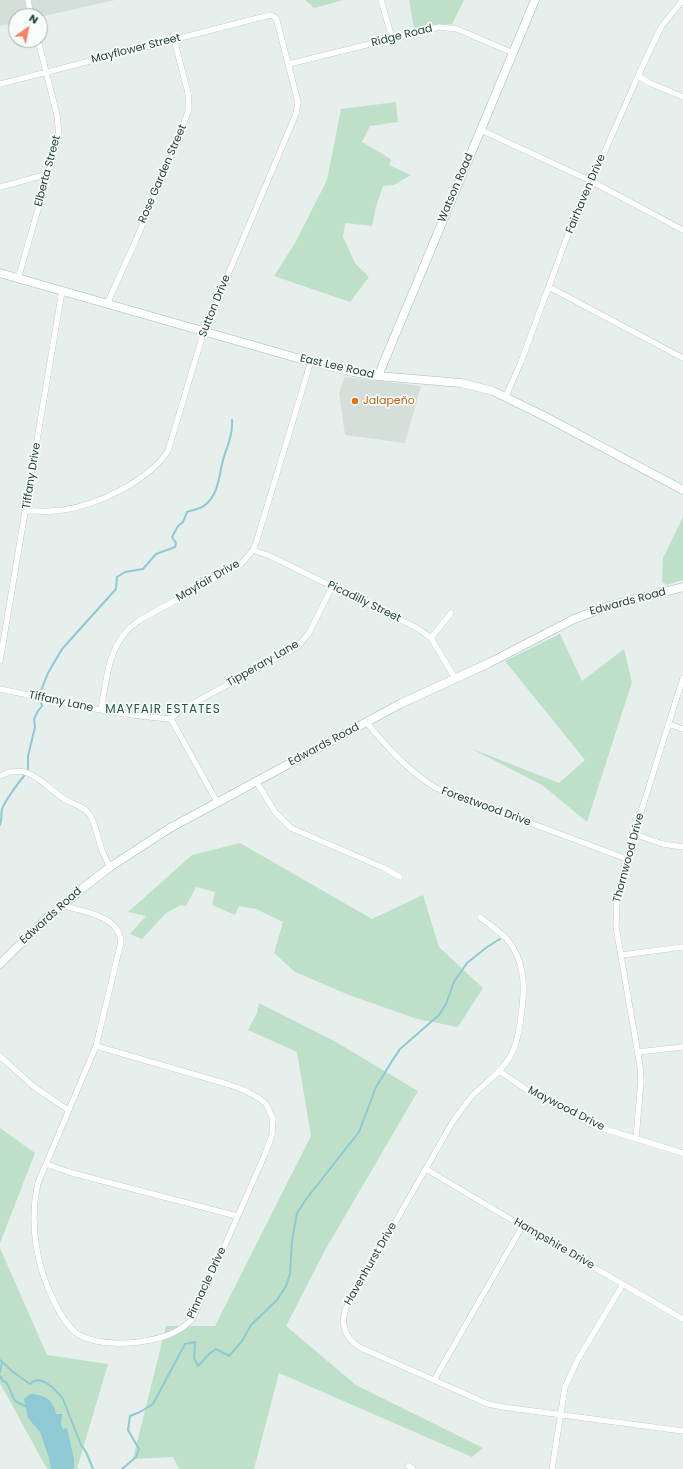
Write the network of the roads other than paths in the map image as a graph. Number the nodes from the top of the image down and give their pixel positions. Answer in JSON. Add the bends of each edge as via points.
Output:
{"nodes":[{"id":1,"x":381,"y":0,"type":"edge"},
{"id":2,"x":535,"y":0,"type":"edge"},
{"id":3,"x":683,"y":0,"type":"edge"},
{"id":4,"x":273,"y":15,"type":"joint"},
{"id":5,"x":392,"y":38,"type":"junction"},
{"id":6,"x":174,"y":39,"type":"junction"},
{"id":7,"x":40,"y":48,"type":"edge"},
{"id":8,"x":513,"y":53,"type":"junction"},
{"id":9,"x":289,"y":64,"type":"junction"},
{"id":10,"x":46,"y":72,"type":"junction"},
{"id":11,"x":638,"y":76,"type":"junction"},
{"id":12,"x":0,"y":84,"type":"edge"},
{"id":13,"x":683,"y":97,"type":"edge"},
{"id":14,"x":481,"y":130,"type":"junction"},
{"id":15,"x":48,"y":174,"type":"junction"},
{"id":16,"x":591,"y":181,"type":"junction"},
{"id":17,"x":0,"y":187,"type":"edge"},
{"id":18,"x":683,"y":230,"type":"edge"},
{"id":19,"x":0,"y":273,"type":"edge"},
{"id":20,"x":18,"y":279,"type":"junction"},
{"id":21,"x":549,"y":287,"type":"junction"},
{"id":22,"x":62,"y":291,"type":"junction"},
{"id":23,"x":107,"y":304,"type":"junction"},
{"id":24,"x":204,"y":331,"type":"junction"},
{"id":25,"x":683,"y":358,"type":"edge"},
{"id":26,"x":311,"y":361,"type":"junction"},
{"id":27,"x":378,"y":376,"type":"junction"},
{"id":28,"x":506,"y":396,"type":"junction"},
{"id":29,"x":683,"y":490,"type":"edge"},
{"id":30,"x":26,"y":511,"type":"junction"},
{"id":31,"x":253,"y":550,"type":"junction"},
{"id":32,"x":332,"y":587,"type":"junction"},
{"id":33,"x":683,"y":587,"type":"edge"},
{"id":34,"x":451,"y":613,"type":"dead end"},
{"id":35,"x":431,"y":638,"type":"junction"},
{"id":36,"x":0,"y":661,"type":"edge"},
{"id":37,"x":456,"y":678,"type":"junction"},
{"id":38,"x":683,"y":678,"type":"edge"},
{"id":39,"x":0,"y":689,"type":"edge"},
{"id":40,"x":101,"y":710,"type":"junction"},
{"id":41,"x":172,"y":719,"type":"junction"},
{"id":42,"x":366,"y":722,"type":"junction"},
{"id":43,"x":668,"y":724,"type":"junction"},
{"id":44,"x":683,"y":729,"type":"edge"},
{"id":45,"x":0,"y":776,"type":"edge"},
{"id":46,"x":256,"y":781,"type":"junction"},
{"id":47,"x":218,"y":802,"type":"junction"},
{"id":48,"x":634,"y":834,"type":"junction"},
{"id":49,"x":683,"y":847,"type":"edge"},
{"id":50,"x":627,"y":858,"type":"junction"},
{"id":51,"x":110,"y":867,"type":"junction"},
{"id":52,"x":400,"y":877,"type":"dead end"},
{"id":53,"x":62,"y":905,"type":"junction"},
{"id":54,"x":480,"y":917,"type":"dead end"},
{"id":55,"x":683,"y":947,"type":"edge"},
{"id":56,"x":622,"y":955,"type":"junction"},
{"id":57,"x":0,"y":964,"type":"edge"},
{"id":58,"x":96,"y":1046,"type":"junction"},
{"id":59,"x":683,"y":1047,"type":"edge"},
{"id":60,"x":638,"y":1052,"type":"junction"},
{"id":61,"x":0,"y":1056,"type":"edge"},
{"id":62,"x":499,"y":1072,"type":"junction"},
{"id":63,"x":68,"y":1110,"type":"junction"},
{"id":64,"x":636,"y":1138,"type":"junction"},
{"id":65,"x":683,"y":1153,"type":"edge"},
{"id":66,"x":46,"y":1164,"type":"junction"},
{"id":67,"x":426,"y":1169,"type":"junction"},
{"id":68,"x":238,"y":1216,"type":"junction"},
{"id":69,"x":523,"y":1226,"type":"junction"},
{"id":70,"x":622,"y":1284,"type":"junction"},
{"id":71,"x":683,"y":1319,"type":"edge"},
{"id":72,"x":434,"y":1380,"type":"junction"},
{"id":73,"x":560,"y":1415,"type":"junction"},
{"id":74,"x":683,"y":1432,"type":"edge"},
{"id":75,"x":552,"y":1469,"type":"edge"}],
"edges":[{"from":1,"to":5,"type":"street"},
{"from":2,"to":8,"type":"street","name":"Watson Road"},
{"from":3,"to":11,"type":"street","name":"Fairhaven Drive","via":[[660,27]]},
{"from":4,"to":6,"type":"street","name":"Mayflower Street"},
{"from":4,"to":9,"type":"street","name":"Sutton Drive","via":[[278,21]]},
{"from":5,"to":8,"type":"street","name":"Ridge Road","via":[[430,28],[448,28]]},
{"from":5,"to":9,"type":"street","name":"Ridge Road"},
{"from":6,"to":10,"type":"street","name":"Mayflower Street"},
{"from":6,"to":23,"type":"street","name":"Rose Garden Street","via":[[189,99],[188,114]]},
{"from":7,"to":10,"type":"street","name":"Elberta Street"},
{"from":8,"to":14,"type":"street","name":"Watson Road"},
{"from":9,"to":24,"type":"street","name":"Sutton Drive","via":[[298,102],[296,114]]},
{"from":10,"to":12,"type":"street","name":"Mayflower Street"},
{"from":10,"to":15,"type":"street","name":"Elberta Street","via":[[58,115],[59,129]]},
{"from":11,"to":13,"type":"street"},
{"from":11,"to":16,"type":"street","name":"Fairhaven Drive"},
{"from":14,"to":16,"type":"street"},
{"from":14,"to":27,"type":"street","name":"Watson Road"},
{"from":15,"to":17,"type":"street"},
{"from":15,"to":20,"type":"street","name":"Elberta Street"},
{"from":16,"to":18,"type":"street"},
{"from":16,"to":21,"type":"street","name":"Fairhaven Drive"},
{"from":19,"to":20,"type":"street","name":"East Lee Road"},
{"from":20,"to":22,"type":"street","name":"East Lee Road"},
{"from":21,"to":25,"type":"street"},
{"from":21,"to":28,"type":"street","name":"Fairhaven Drive"},
{"from":22,"to":23,"type":"street","name":"East Lee Road"},
{"from":22,"to":30,"type":"street","name":"Tiffany Drive"},
{"from":23,"to":24,"type":"street","name":"East Lee Road"},
{"from":24,"to":26,"type":"street","name":"East Lee Road"},
{"from":24,"to":30,"type":"street","name":"Sutton Drive","via":[[172,442],[161,460],[133,482],[95,502],[63,510]]},
{"from":26,"to":27,"type":"street","name":"East Lee Road"},
{"from":26,"to":31,"type":"street","name":"Mayfair Drive"},
{"from":27,"to":28,"type":"street","name":"East Lee Road","via":[[461,383]]},
{"from":28,"to":29,"type":"street","name":"East Lee Road"},
{"from":30,"to":36,"type":"street","name":"Tiffany Drive"},
{"from":31,"to":32,"type":"street","name":"Picadilly Street"},
{"from":31,"to":40,"type":"street","name":"Mayfair Drive","via":[[241,564],[128,629],[111,657]]},
{"from":32,"to":35,"type":"street","name":"Picadilly Street","via":[[417,628]]},
{"from":32,"to":41,"type":"street","name":"Tipperary Lane","via":[[309,633],[299,645],[179,711]]},
{"from":33,"to":37,"type":"street","name":"Edwards Road","via":[[590,612]]},
{"from":34,"to":35,"type":"street"},
{"from":35,"to":37,"type":"street","name":"Picadilly Street"},
{"from":37,"to":42,"type":"street","name":"Edwards Road"},
{"from":38,"to":43,"type":"street","name":"Thornwood Drive"},
{"from":39,"to":40,"type":"street","name":"Tiffany Lane"},
{"from":40,"to":41,"type":"street","name":"Tiffany Lane"},
{"from":41,"to":47,"type":"street"},
{"from":42,"to":46,"type":"street","name":"Edwards Road"},
{"from":42,"to":50,"type":"street","name":"Forestwood Drive","via":[[399,760],[436,788]]},
{"from":43,"to":44,"type":"street"},
{"from":43,"to":48,"type":"street","name":"Thornwood Drive"},
{"from":45,"to":51,"type":"street","via":[[14,771],[27,773],[63,798],[85,809],[92,818]]},
{"from":46,"to":47,"type":"street","name":"Edwards Road"},
{"from":46,"to":52,"type":"street","via":[[275,812],[291,828]]},
{"from":47,"to":51,"type":"street","name":"Edwards Road","via":[[170,828]]},
{"from":48,"to":49,"type":"street","via":[[663,844]]},
{"from":48,"to":50,"type":"street","name":"Thornwood Drive"},
{"from":50,"to":56,"type":"street","name":"Thornwood Drive","via":[[616,913]]},
{"from":51,"to":53,"type":"street","name":"Edwards Road"},
{"from":53,"to":57,"type":"street","name":"Edwards Road"},
{"from":53,"to":58,"type":"street","name":"Pinnacle Drive","via":[[105,918],[116,927],[120,935],[120,947]]},
{"from":54,"to":62,"type":"street","name":"Havenhurst Drive","via":[[510,944],[519,960],[523,977],[518,1040]]},
{"from":55,"to":56,"type":"street"},
{"from":56,"to":60,"type":"street","name":"Thornwood Drive"},
{"from":58,"to":63,"type":"street","name":"Pinnacle Drive"},
{"from":58,"to":68,"type":"street","name":"Pinnacle Drive","via":[[227,1084],[252,1094],[266,1104],[273,1119],[272,1135]]},
{"from":59,"to":60,"type":"street"},
{"from":60,"to":64,"type":"street","name":"Thornwood Drive","via":[[641,1081]]},
{"from":61,"to":63,"type":"street","via":[[34,1086]]},
{"from":62,"to":64,"type":"street","name":"Maywood Drive","via":[[582,1120]]},
{"from":62,"to":67,"type":"street","name":"Havenhurst Drive","via":[[462,1109]]},
{"from":63,"to":66,"type":"street","name":"Pinnacle Drive"},
{"from":64,"to":65,"type":"street","name":"Maywood Drive"},
{"from":66,"to":68,"type":"street"},
{"from":66,"to":68,"type":"street","name":"Pinnacle Drive","via":[[38,1183],[35,1202],[40,1268],[64,1320],[76,1332],[92,1339],[120,1343],[139,1342],[162,1337],[185,1327],[196,1313]]},
{"from":67,"to":69,"type":"street","name":"Hampshire Drive"},
{"from":67,"to":72,"type":"street","name":"Havenhurst Drive","via":[[346,1308],[343,1325],[351,1341],[359,1347]]},
{"from":69,"to":70,"type":"street","name":"Hampshire Drive"},
{"from":69,"to":72,"type":"street"},
{"from":70,"to":71,"type":"street","name":"Hampshire Drive"},
{"from":70,"to":73,"type":"street","via":[[567,1381]]},
{"from":72,"to":73,"type":"street","name":"Havenhurst Drive","via":[[488,1404]]},
{"from":73,"to":74,"type":"street","name":"Havenhurst Drive"},
{"from":73,"to":75,"type":"street"}]}
